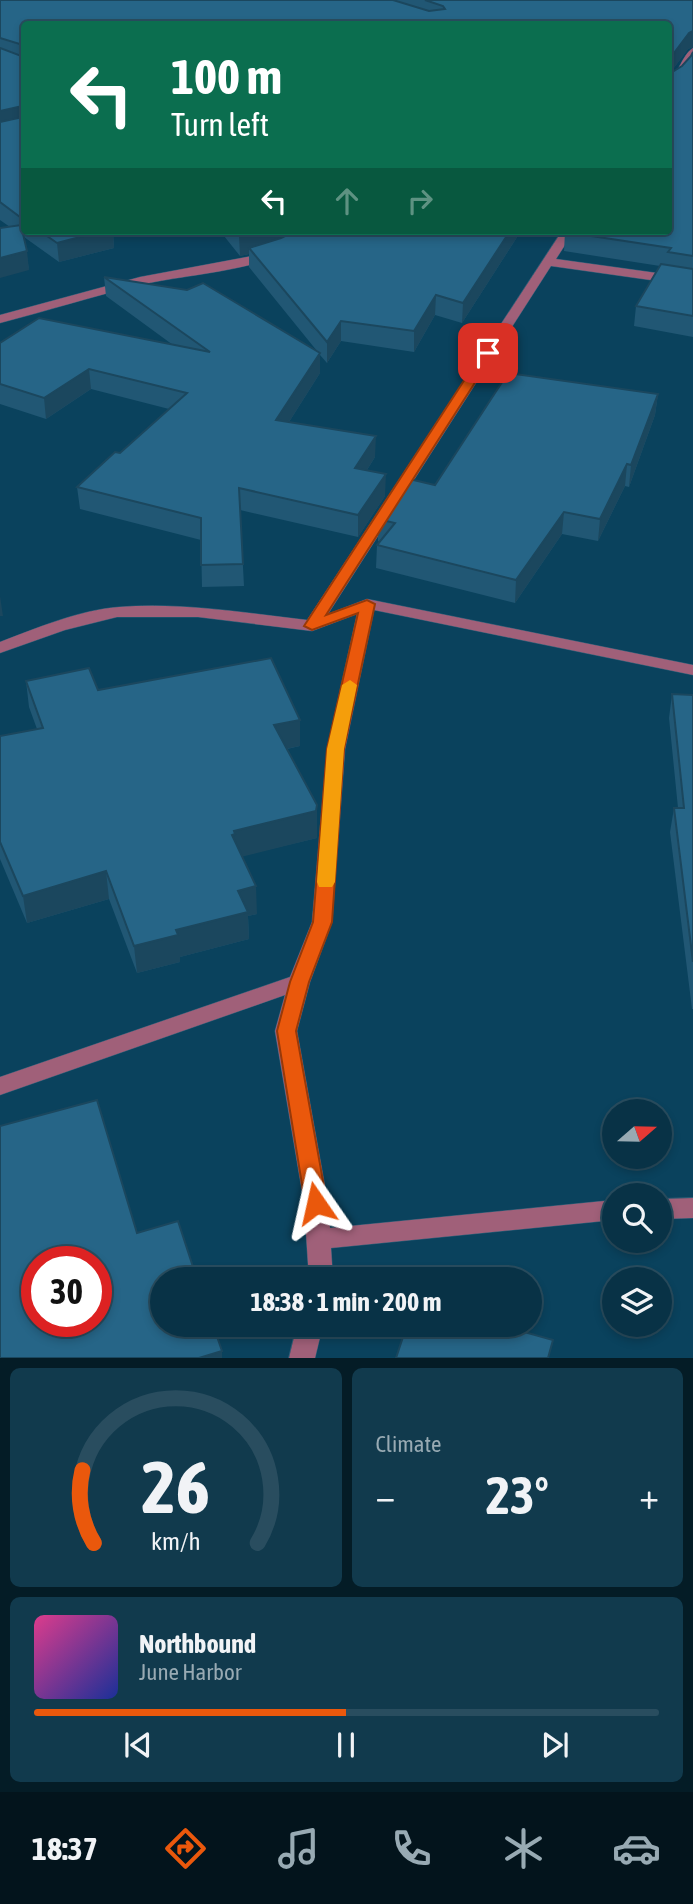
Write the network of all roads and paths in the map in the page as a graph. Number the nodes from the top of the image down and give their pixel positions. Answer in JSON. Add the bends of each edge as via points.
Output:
{"nodes":[{"id":1,"x":693,"y":51,"type":"edge"},
{"id":2,"x":673,"y":76,"type":"edge"},
{"id":3,"x":306,"y":235,"type":"edge"},
{"id":4,"x":565,"y":235,"type":"edge"},
{"id":5,"x":547,"y":262,"type":"junction"},
{"id":6,"x":693,"y":282,"type":"edge"},
{"id":7,"x":0,"y":319,"type":"edge"},
{"id":8,"x":367,"y":604,"type":"junction"},
{"id":9,"x":312,"y":626,"type":"junction"},
{"id":10,"x":0,"y":648,"type":"edge"},
{"id":11,"x":693,"y":670,"type":"edge"},
{"id":12,"x":299,"y":982,"type":"junction"},
{"id":13,"x":0,"y":1086,"type":"edge"},
{"id":14,"x":693,"y":1208,"type":"edge"},
{"id":15,"x":672,"y":1209,"type":"edge"},
{"id":16,"x":602,"y":1211,"type":"edge"},
{"id":17,"x":319,"y":1239,"type":"junction"},
{"id":18,"x":320,"y":1267,"type":"edge"},
{"id":19,"x":307,"y":1337,"type":"edge"},
{"id":20,"x":302,"y":1358,"type":"edge"}],
"edges":[{"from":1,"to":2,"type":"street"},
{"from":3,"to":7,"type":"street","via":[[261,258],[140,281]]},
{"from":4,"to":5,"type":"street"},
{"from":5,"to":6,"type":"street"},
{"from":5,"to":9,"type":"street"},
{"from":8,"to":9,"type":"street"},
{"from":8,"to":11,"type":"street"},
{"from":8,"to":12,"type":"street","via":[[335,749],[323,922]]},
{"from":9,"to":10,"type":"street","via":[[198,612],[117,612],[59,626]]},
{"from":12,"to":13,"type":"street"},
{"from":12,"to":17,"type":"street","via":[[286,1031]]},
{"from":14,"to":15,"type":"street"},
{"from":16,"to":17,"type":"street"},
{"from":17,"to":18,"type":"street"},
{"from":19,"to":20,"type":"street"}]}
